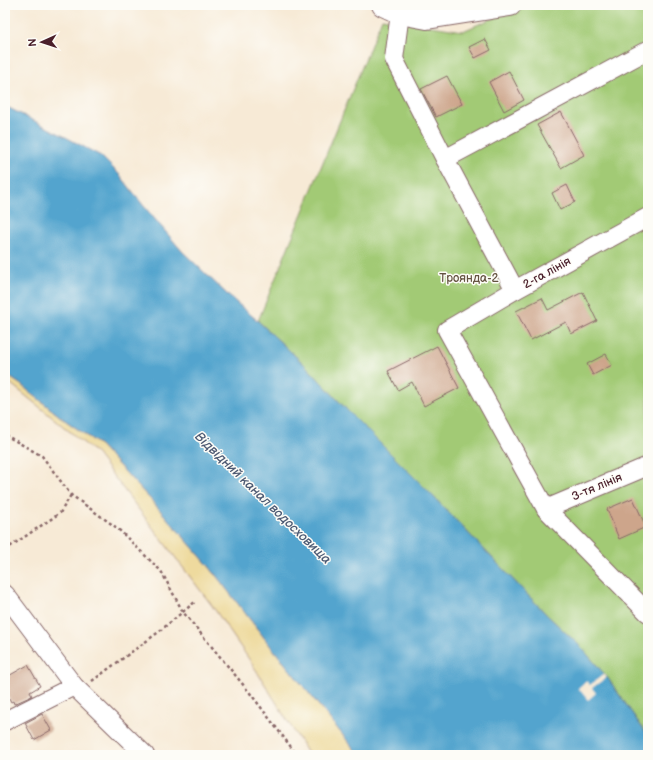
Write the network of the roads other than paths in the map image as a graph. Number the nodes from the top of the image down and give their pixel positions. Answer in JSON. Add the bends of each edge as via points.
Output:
{"nodes":[{"id":1,"x":510,"y":5,"type":"edge"},
{"id":2,"x":392,"y":9,"type":"edge"},
{"id":3,"x":648,"y":50,"type":"edge"},
{"id":4,"x":445,"y":159,"type":"junction"},
{"id":5,"x":648,"y":217,"type":"edge"},
{"id":6,"x":515,"y":290,"type":"junction"},
{"id":7,"x":648,"y":466,"type":"edge"},
{"id":8,"x":546,"y":509,"type":"junction"},
{"id":9,"x":5,"y":594,"type":"edge"},
{"id":10,"x":648,"y":613,"type":"edge"},
{"id":11,"x":76,"y":688,"type":"junction"},
{"id":12,"x":5,"y":721,"type":"edge"},
{"id":13,"x":145,"y":755,"type":"edge"}],
"edges":[{"from":1,"to":2,"type":"street","via":[[427,18]]},
{"from":2,"to":4,"type":"street","via":[[394,59]]},
{"from":3,"to":4,"type":"street"},
{"from":4,"to":6,"type":"street"},
{"from":5,"to":6,"type":"street","name":"2-га лінія"},
{"from":6,"to":8,"type":"street","name":"2-га лінія","via":[[447,330]]},
{"from":7,"to":8,"type":"street","name":"3-тя лінія"},
{"from":8,"to":10,"type":"street"},
{"from":9,"to":11,"type":"street"},
{"from":11,"to":12,"type":"street"},
{"from":11,"to":13,"type":"street"}]}
